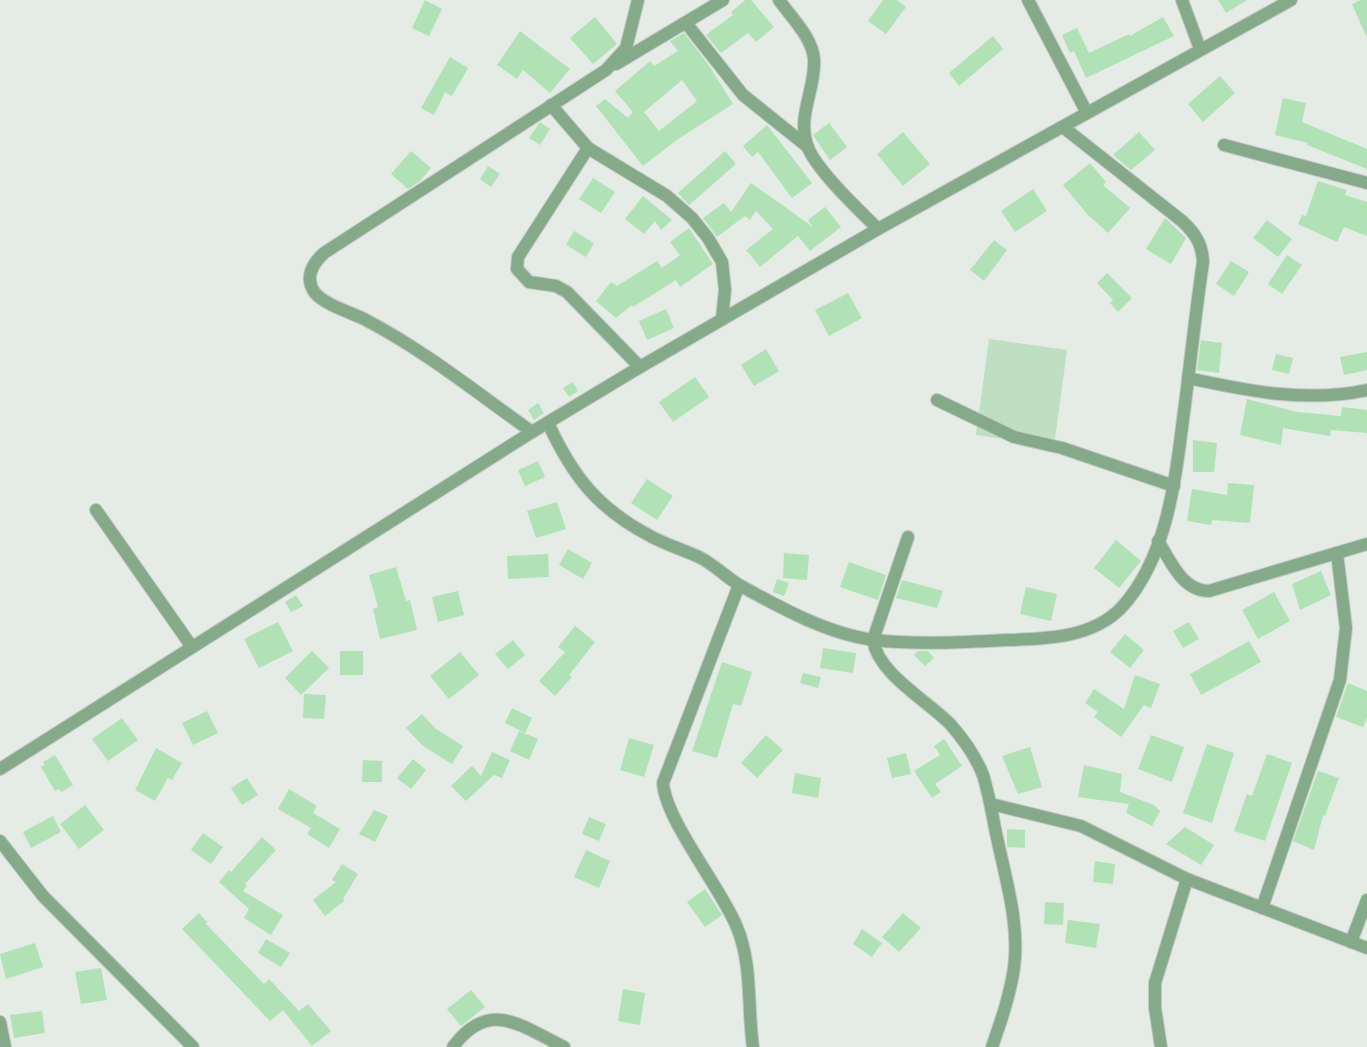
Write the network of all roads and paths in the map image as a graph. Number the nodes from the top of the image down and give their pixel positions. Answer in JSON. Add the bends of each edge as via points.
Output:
{"nodes":[{"id":1,"x":638,"y":0,"type":"edge"},
{"id":2,"x":723,"y":0,"type":"edge"},
{"id":3,"x":779,"y":0,"type":"edge"},
{"id":4,"x":1028,"y":0,"type":"edge"},
{"id":5,"x":1182,"y":0,"type":"edge"},
{"id":6,"x":1291,"y":0,"type":"edge"},
{"id":7,"x":686,"y":23,"type":"junction"},
{"id":8,"x":1200,"y":49,"type":"junction"},
{"id":9,"x":606,"y":70,"type":"junction"},
{"id":10,"x":551,"y":105,"type":"junction"},
{"id":11,"x":1088,"y":113,"type":"junction"},
{"id":12,"x":1063,"y":127,"type":"junction"},
{"id":13,"x":1224,"y":145,"type":"dead end"},
{"id":14,"x":808,"y":147,"type":"junction"},
{"id":15,"x":588,"y":148,"type":"junction"},
{"id":16,"x":1367,"y":183,"type":"edge"},
{"id":17,"x":878,"y":228,"type":"junction"},
{"id":18,"x":722,"y":318,"type":"junction"},
{"id":19,"x":640,"y":367,"type":"junction"},
{"id":20,"x":1188,"y":378,"type":"junction"},
{"id":21,"x":1367,"y":390,"type":"edge"},
{"id":22,"x":937,"y":400,"type":"dead end"},
{"id":23,"x":548,"y":423,"type":"junction"},
{"id":24,"x":532,"y":432,"type":"junction"},
{"id":25,"x":1174,"y":486,"type":"junction"},
{"id":26,"x":96,"y":510,"type":"dead end"},
{"id":27,"x":908,"y":537,"type":"dead end"},
{"id":28,"x":1158,"y":541,"type":"junction"},
{"id":29,"x":1367,"y":544,"type":"edge"},
{"id":30,"x":1337,"y":553,"type":"junction"},
{"id":31,"x":739,"y":585,"type":"junction"},
{"id":32,"x":873,"y":640,"type":"junction"},
{"id":33,"x":192,"y":647,"type":"junction"},
{"id":34,"x":0,"y":769,"type":"edge"},
{"id":35,"x":991,"y":804,"type":"junction"},
{"id":36,"x":0,"y":841,"type":"edge"},
{"id":37,"x":1187,"y":879,"type":"junction"},
{"id":38,"x":1367,"y":900,"type":"edge"},
{"id":39,"x":1262,"y":908,"type":"junction"},
{"id":40,"x":1351,"y":942,"type":"junction"},
{"id":41,"x":1367,"y":948,"type":"edge"},
{"id":42,"x":0,"y":1022,"type":"edge"},
{"id":43,"x":5,"y":1047,"type":"edge"},
{"id":44,"x":193,"y":1047,"type":"edge"},
{"id":45,"x":453,"y":1047,"type":"edge"},
{"id":46,"x":564,"y":1047,"type":"edge"},
{"id":47,"x":753,"y":1047,"type":"edge"},
{"id":48,"x":992,"y":1047,"type":"edge"},
{"id":49,"x":1161,"y":1047,"type":"edge"}],
"edges":[{"from":1,"to":9,"type":"street","via":[[626,48]]},
{"from":2,"to":7,"type":"street"},
{"from":3,"to":14,"type":"street","via":[[804,35],[814,58],[804,124]]},
{"from":4,"to":11,"type":"street"},
{"from":5,"to":8,"type":"street"},
{"from":6,"to":8,"type":"street"},
{"from":7,"to":9,"type":"street"},
{"from":7,"to":14,"type":"street","via":[[743,95]]},
{"from":8,"to":11,"type":"street"},
{"from":9,"to":10,"type":"street"},
{"from":10,"to":15,"type":"street"},
{"from":10,"to":24,"type":"street","via":[[324,253],[314,263],[309,278],[315,293],[326,301],[426,356]]},
{"from":11,"to":12,"type":"street"},
{"from":12,"to":17,"type":"street"},
{"from":12,"to":20,"type":"street","via":[[1182,221],[1197,238],[1203,262]]},
{"from":13,"to":16,"type":"street"},
{"from":14,"to":17,"type":"street","via":[[840,190]]},
{"from":15,"to":18,"type":"street","via":[[667,196],[708,238],[722,262]]},
{"from":15,"to":19,"type":"street","via":[[519,257],[518,269],[529,282],[556,286],[567,292]]},
{"from":17,"to":18,"type":"street"},
{"from":18,"to":19,"type":"street"},
{"from":19,"to":23,"type":"street"},
{"from":20,"to":21,"type":"street","via":[[1282,396]]},
{"from":20,"to":25,"type":"street"},
{"from":22,"to":25,"type":"street","via":[[1014,437],[1062,448]]},
{"from":23,"to":24,"type":"street"},
{"from":23,"to":31,"type":"street","via":[[565,461],[600,504],[654,539],[701,558]]},
{"from":24,"to":33,"type":"street"},
{"from":25,"to":28,"type":"street"},
{"from":26,"to":33,"type":"street"},
{"from":27,"to":32,"type":"street"},
{"from":28,"to":30,"type":"street","via":[[1181,579],[1199,591]]},
{"from":28,"to":32,"type":"street","via":[[1134,591],[1120,609],[1071,634],[1049,639],[958,642]]},
{"from":29,"to":30,"type":"street"},
{"from":30,"to":39,"type":"street","via":[[1346,628],[1340,680]]},
{"from":31,"to":32,"type":"street","via":[[818,623]]},
{"from":31,"to":47,"type":"street","via":[[663,783],[664,795],[737,926],[749,975]]},
{"from":32,"to":35,"type":"street","via":[[879,659],[952,726],[974,756]]},
{"from":33,"to":34,"type":"street"},
{"from":35,"to":37,"type":"street","via":[[1099,832]]},
{"from":35,"to":48,"type":"street","via":[[1015,945],[1006,1004]]},
{"from":36,"to":44,"type":"street","via":[[43,896]]},
{"from":37,"to":39,"type":"street"},
{"from":37,"to":49,"type":"street","via":[[1155,983]]},
{"from":38,"to":40,"type":"street"},
{"from":39,"to":40,"type":"street"},
{"from":40,"to":41,"type":"street"},
{"from":42,"to":43,"type":"street"},
{"from":45,"to":46,"type":"street","via":[[476,1023],[492,1018],[509,1020]]}]}
